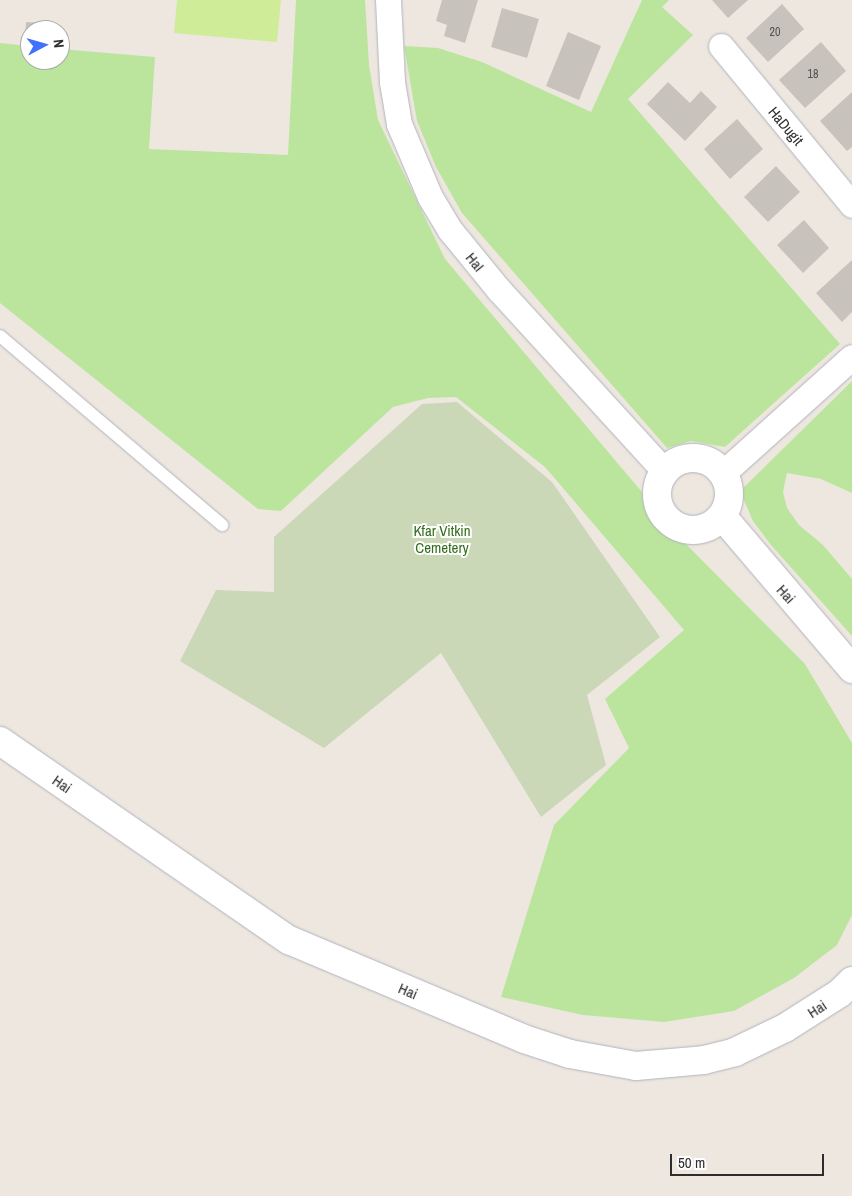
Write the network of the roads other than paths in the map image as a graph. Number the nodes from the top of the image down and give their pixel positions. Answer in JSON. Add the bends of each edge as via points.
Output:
{"nodes":[{"id":1,"x":388,"y":0,"type":"edge"},
{"id":2,"x":720,"y":46,"type":"dead end"},
{"id":3,"x":852,"y":205,"type":"edge"},
{"id":4,"x":0,"y":336,"type":"edge"},
{"id":5,"x":852,"y":357,"type":"edge"},
{"id":6,"x":665,"y":472,"type":"junction"},
{"id":7,"x":723,"y":473,"type":"junction"},
{"id":8,"x":722,"y":516,"type":"junction"},
{"id":9,"x":222,"y":525,"type":"dead end"},
{"id":10,"x":852,"y":669,"type":"edge"},
{"id":11,"x":0,"y":741,"type":"edge"},
{"id":12,"x":852,"y":981,"type":"edge"}],
"edges":[{"from":1,"to":6,"type":"street","name":"HaI","via":[[392,82],[400,124],[430,197],[450,230],[493,283]]},
{"from":2,"to":3,"type":"street","name":"HaDugit"},
{"from":4,"to":9,"type":"lane"},
{"from":5,"to":7,"type":"street"},
{"from":6,"to":7,"type":"street","via":[[678,461],[699,458]]},
{"from":6,"to":8,"type":"street","via":[[658,500],[669,521],[679,527],[703,529]]},
{"from":7,"to":8,"type":"street","via":[[730,497]]},
{"from":8,"to":10,"type":"street","name":"Hai"},
{"from":11,"to":12,"type":"street","name":"Hai","via":[[288,940],[524,1039],[570,1054],[636,1066],[704,1060],[735,1052],[785,1028],[840,993]]}]}
